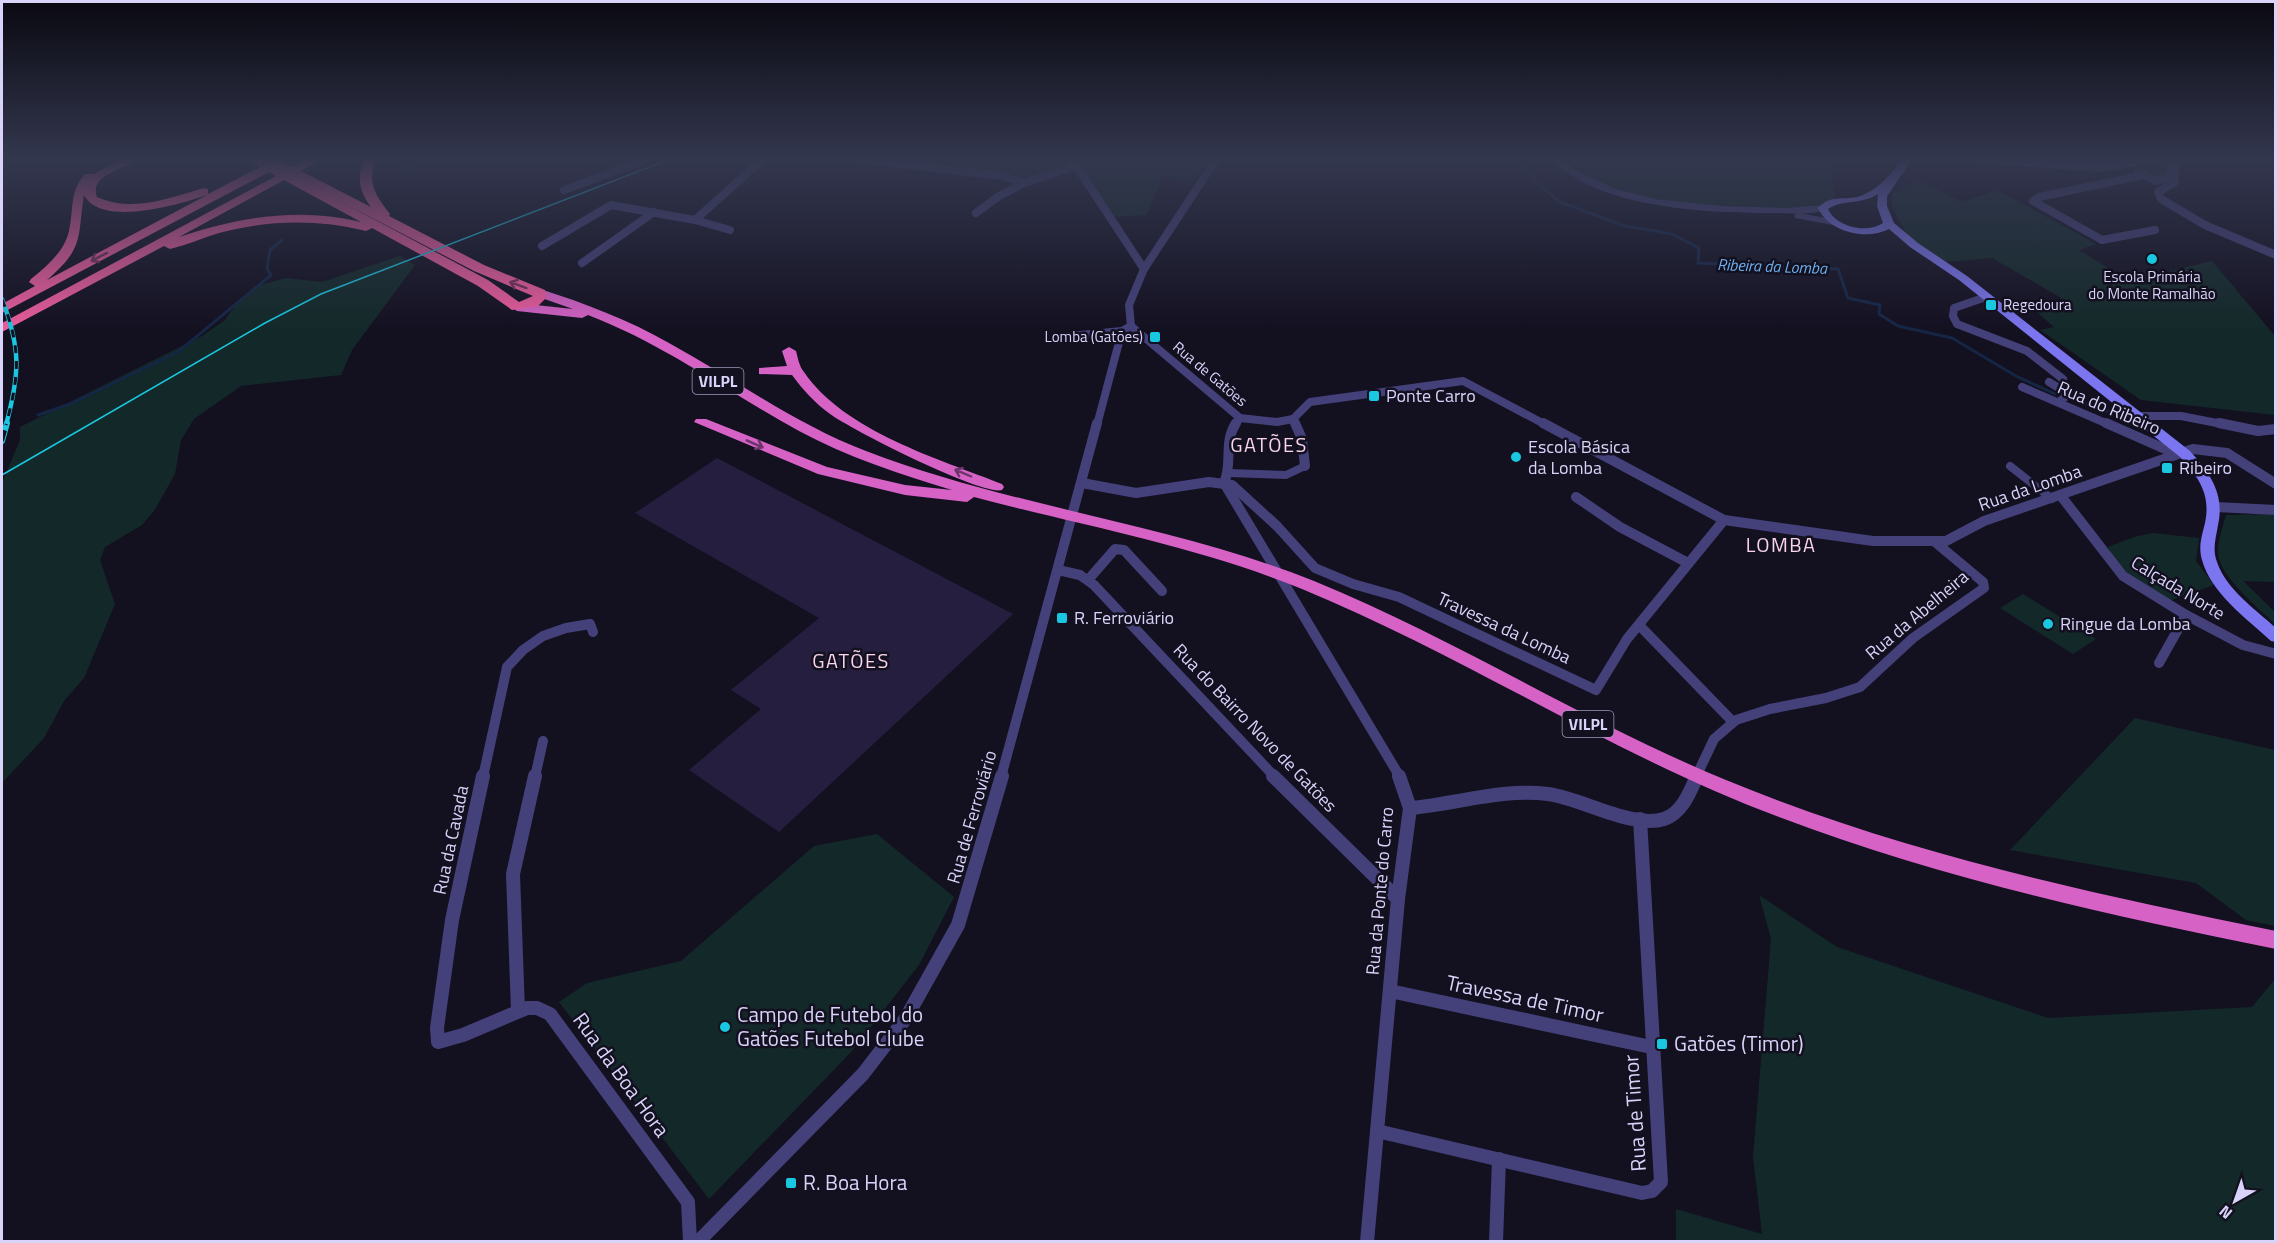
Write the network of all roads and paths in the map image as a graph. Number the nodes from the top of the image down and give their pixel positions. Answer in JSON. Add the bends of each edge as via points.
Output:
{"nodes":[{"id":1,"x":76,"y":216,"type":"edge"},
{"id":2,"x":162,"y":216,"type":"edge"},
{"id":3,"x":209,"y":216,"type":"edge"},
{"id":4,"x":368,"y":216,"type":"edge"},
{"id":5,"x":379,"y":216,"type":"edge"},
{"id":6,"x":388,"y":216,"type":"edge"},
{"id":7,"x":593,"y":216,"type":"edge"},
{"id":8,"x":648,"y":216,"type":"edge"},
{"id":9,"x":675,"y":216,"type":"edge"},
{"id":10,"x":699,"y":216,"type":"edge"},
{"id":11,"x":1110,"y":216,"type":"edge"},
{"id":12,"x":1179,"y":216,"type":"edge"},
{"id":13,"x":1793,"y":216,"type":"edge"},
{"id":14,"x":1827,"y":216,"type":"edge"},
{"id":15,"x":1885,"y":216,"type":"edge"},
{"id":16,"x":2060,"y":216,"type":"edge"},
{"id":17,"x":2190,"y":216,"type":"edge"},
{"id":18,"x":695,"y":220,"type":"junction"},
{"id":19,"x":1833,"y":222,"type":"junction"},
{"id":20,"x":1889,"y":224,"type":"junction"},
{"id":21,"x":400,"y":226,"type":"junction"},
{"id":22,"x":730,"y":230,"type":"dead end"},
{"id":23,"x":2155,"y":230,"type":"dead end"},
{"id":24,"x":1865,"y":231,"type":"junction"},
{"id":25,"x":415,"y":242,"type":"junction"},
{"id":26,"x":543,"y":246,"type":"dead end"},
{"id":27,"x":2276,"y":255,"type":"edge"},
{"id":28,"x":1937,"y":261,"type":"junction"},
{"id":29,"x":582,"y":263,"type":"dead end"},
{"id":30,"x":463,"y":266,"type":"junction"},
{"id":31,"x":1144,"y":269,"type":"junction"},
{"id":32,"x":94,"y":278,"type":"junction"},
{"id":33,"x":540,"y":293,"type":"junction"},
{"id":34,"x":21,"y":295,"type":"junction"},
{"id":35,"x":1986,"y":297,"type":"junction"},
{"id":36,"x":2,"y":303,"type":"edge"},
{"id":37,"x":517,"y":307,"type":"junction"},
{"id":38,"x":2,"y":309,"type":"edge"},
{"id":39,"x":1131,"y":326,"type":"junction"},
{"id":40,"x":2,"y":328,"type":"edge"},
{"id":41,"x":1122,"y":331,"type":"junction"},
{"id":42,"x":1060,"y":337,"type":"dead end"},
{"id":43,"x":789,"y":351,"type":"dead end"},
{"id":44,"x":764,"y":371,"type":"dead end"},
{"id":45,"x":796,"y":372,"type":"junction"},
{"id":46,"x":2063,"y":379,"type":"dead end"},
{"id":47,"x":2049,"y":382,"type":"dead end"},
{"id":48,"x":2022,"y":387,"type":"dead end"},
{"id":49,"x":2058,"y":402,"type":"junction"},
{"id":50,"x":2139,"y":416,"type":"junction"},
{"id":51,"x":1240,"y":418,"type":"junction"},
{"id":52,"x":1293,"y":419,"type":"junction"},
{"id":53,"x":701,"y":422,"type":"dead end"},
{"id":54,"x":2276,"y":429,"type":"edge"},
{"id":55,"x":2185,"y":454,"type":"junction"},
{"id":56,"x":1305,"y":466,"type":"joint"},
{"id":57,"x":2010,"y":466,"type":"dead end"},
{"id":58,"x":913,"y":473,"type":"junction"},
{"id":59,"x":1229,"y":473,"type":"junction"},
{"id":60,"x":1082,"y":483,"type":"junction"},
{"id":61,"x":1224,"y":483,"type":"junction"},
{"id":62,"x":2276,"y":484,"type":"edge"},
{"id":63,"x":1576,"y":497,"type":"dead end"},
{"id":64,"x":2056,"y":498,"type":"junction"},
{"id":65,"x":1035,"y":506,"type":"junction"},
{"id":66,"x":2216,"y":507,"type":"junction"},
{"id":67,"x":2276,"y":510,"type":"edge"},
{"id":68,"x":1724,"y":520,"type":"junction"},
{"id":69,"x":1935,"y":542,"type":"junction"},
{"id":70,"x":1688,"y":563,"type":"junction"},
{"id":71,"x":1058,"y":570,"type":"junction"},
{"id":72,"x":1088,"y":580,"type":"junction"},
{"id":73,"x":1162,"y":591,"type":"dead end"},
{"id":74,"x":2186,"y":615,"type":"junction"},
{"id":75,"x":1639,"y":625,"type":"junction"},
{"id":76,"x":593,"y":632,"type":"dead end"},
{"id":77,"x":2276,"y":637,"type":"edge"},
{"id":78,"x":2276,"y":654,"type":"edge"},
{"id":79,"x":2159,"y":663,"type":"dead end"},
{"id":80,"x":1733,"y":722,"type":"junction"},
{"id":81,"x":543,"y":741,"type":"dead end"},
{"id":82,"x":1410,"y":808,"type":"junction"},
{"id":83,"x":1640,"y":819,"type":"junction"},
{"id":84,"x":1398,"y":900,"type":"junction"},
{"id":85,"x":2276,"y":940,"type":"edge"},
{"id":86,"x":1390,"y":991,"type":"junction"},
{"id":87,"x":518,"y":1011,"type":"junction"},
{"id":88,"x":1651,"y":1047,"type":"junction"},
{"id":89,"x":1377,"y":1131,"type":"junction"},
{"id":90,"x":1499,"y":1159,"type":"junction"},
{"id":91,"x":690,"y":1242,"type":"edge"},
{"id":92,"x":698,"y":1242,"type":"edge"},
{"id":93,"x":1367,"y":1242,"type":"edge"},
{"id":94,"x":1496,"y":1242,"type":"edge"}],
"edges":[{"from":1,"to":34,"type":"highway","via":[[76,230],[68,250]]},
{"from":2,"to":34,"type":"highway","one_way":true},
{"from":3,"to":32,"type":"highway"},
{"from":4,"to":25,"type":"highway","number":"VILPL"},
{"from":5,"to":21,"type":"highway","number":"VILPL"},
{"from":6,"to":21,"type":"highway","number":"VILPL"},
{"from":7,"to":26,"type":"street"},
{"from":8,"to":29,"type":"street"},
{"from":9,"to":18,"type":"street"},
{"from":10,"to":18,"type":"street"},
{"from":11,"to":31,"type":"street"},
{"from":12,"to":31,"type":"street"},
{"from":13,"to":19,"type":"street"},
{"from":14,"to":19,"type":"main road"},
{"from":15,"to":20,"type":"main road"},
{"from":16,"to":23,"type":"street","via":[[2102,240]]},
{"from":17,"to":27,"type":"street"},
{"from":18,"to":22,"type":"street"},
{"from":19,"to":24,"type":"main road"},
{"from":20,"to":24,"type":"main road","via":[[1881,230]]},
{"from":20,"to":28,"type":"main road"},
{"from":21,"to":25,"type":"highway","number":"VILPL"},
{"from":24,"to":28,"type":"main road"},
{"from":25,"to":30,"type":"highway","number":"VILPL"},
{"from":25,"to":32,"type":"highway","number":"VILPL","via":[[347,221],[270,220],[190,238]]},
{"from":28,"to":35,"type":"main road"},
{"from":33,"to":30,"type":"highway","number":"VILPL","one_way":true},
{"from":30,"to":37,"type":"highway","number":"VILPL"},
{"from":31,"to":39,"type":"street","via":[[1129,305]]},
{"from":32,"to":40,"type":"highway"},
{"from":33,"to":37,"type":"highway","via":[[536,301]]},
{"from":33,"to":58,"type":"highway","number":"VILPL","via":[[646,336],[817,435]]},
{"from":34,"to":36,"type":"highway"},
{"from":34,"to":38,"type":"highway"},
{"from":35,"to":46,"type":"street","via":[[1954,308],[1958,324],[2027,351]]},
{"from":35,"to":50,"type":"main road"},
{"from":37,"to":58,"type":"highway","number":"VILPL","via":[[607,321],[661,346],[819,440]]},
{"from":39,"to":41,"type":"street"},
{"from":39,"to":51,"type":"street","name":"Rua de Gatões"},
{"from":41,"to":42,"type":"street"},
{"from":41,"to":60,"type":"street","name":"Rua de Ferroviário"},
{"from":43,"to":45,"type":"highway"},
{"from":44,"to":45,"type":"highway"},
{"from":65,"to":45,"type":"highway","one_way":true,"via":[[859,427],[827,406]]},
{"from":47,"to":49,"type":"street","via":[[2067,393]]},
{"from":48,"to":49,"type":"street","name":"Rua do Ribeiro"},
{"from":49,"to":55,"type":"street","name":"Rua do Ribeiro","via":[[2164,449]]},
{"from":50,"to":54,"type":"street","via":[[2181,416],[2258,431]]},
{"from":50,"to":55,"type":"main road"},
{"from":51,"to":52,"type":"street","name":"Rua de Gatões","via":[[1277,422]]},
{"from":51,"to":59,"type":"street","via":[[1226,447]]},
{"from":52,"to":56,"type":"street","via":[[1302,439]]},
{"from":52,"to":68,"type":"street","name":"Rua da Lomba","via":[[1310,402],[1463,381]]},
{"from":53,"to":65,"type":"highway","one_way":true,"via":[[790,460],[863,481]]},
{"from":55,"to":62,"type":"street","via":[[2193,450],[2227,453]]},
{"from":55,"to":64,"type":"street","name":"Rua da Lomba"},
{"from":55,"to":66,"type":"main road","via":[[2213,490]]},
{"from":56,"to":59,"type":"street","via":[[1286,475]]},
{"from":57,"to":64,"type":"street"},
{"from":58,"to":65,"type":"highway","number":"VILPL"},
{"from":59,"to":61,"type":"street"},
{"from":60,"to":61,"type":"street","via":[[1136,493]]},
{"from":60,"to":71,"type":"street","name":"Rua de Ferroviário"},
{"from":61,"to":75,"type":"street","name":"Travessa da Lomba","via":[[1254,504],[1315,568],[1400,597],[1596,690]]},
{"from":61,"to":82,"type":"street","name":"Rua da Ponte do Carro","via":[[1403,782]]},
{"from":63,"to":70,"type":"street","via":[[1620,527]]},
{"from":64,"to":69,"type":"street","name":"Rua da Lomba"},
{"from":64,"to":74,"type":"street","name":"Calçada Norte","via":[[2123,576]]},
{"from":65,"to":85,"type":"highway","number":"VILPL","via":[[1198,547],[1305,584],[1420,636],[1654,757],[1826,827],[2016,884]]},
{"from":66,"to":67,"type":"street"},
{"from":66,"to":77,"type":"main road","via":[[2206,550],[2213,572]]},
{"from":68,"to":69,"type":"street","name":"Rua da Lomba","via":[[1874,541]]},
{"from":68,"to":70,"type":"street","name":"Travessa da Lomba"},
{"from":69,"to":80,"type":"street","name":"Rua da Abelheira","via":[[1983,582],[1984,588],[1913,638],[1862,686],[1836,697],[1751,714]]},
{"from":70,"to":75,"type":"street","name":"Travessa da Lomba"},
{"from":71,"to":72,"type":"street","name":"Rua do Bairro Novo de Gatões"},
{"from":71,"to":92,"type":"street","name":"Rua de Ferroviário","via":[[958,925],[906,1018],[863,1074]]},
{"from":72,"to":73,"type":"street","via":[[1119,548]]},
{"from":72,"to":84,"type":"street","name":"Rua do Bairro Novo de Gatões","via":[[1247,750]]},
{"from":74,"to":78,"type":"street","name":"Calçada Norte","via":[[2243,645]]},
{"from":74,"to":79,"type":"street"},
{"from":75,"to":80,"type":"street"},
{"from":76,"to":87,"type":"street","name":"Rua da Cavada","via":[[590,624],[572,625],[541,637],[515,654],[507,667],[452,920],[438,1041],[452,1041]]},
{"from":80,"to":83,"type":"street","name":"Rua da Abelheira","via":[[1720,731],[1708,749],[1683,803],[1673,815]]},
{"from":81,"to":87,"type":"street","via":[[513,874]]},
{"from":82,"to":83,"type":"street","name":"Rua da Abelheira","via":[[1535,792]]},
{"from":82,"to":84,"type":"street","name":"Rua da Ponte do Carro"},
{"from":83,"to":88,"type":"street","name":"Rua de Timor"},
{"from":84,"to":86,"type":"street","name":"Rua da Ponte do Carro"},
{"from":86,"to":88,"type":"street","name":"Travessa de Timor"},
{"from":86,"to":89,"type":"street","name":"Rua da Ponte do Carro"},
{"from":87,"to":91,"type":"street","name":"Rua da Boa Hora","via":[[536,1008],[550,1014],[688,1202]]},
{"from":88,"to":90,"type":"street","name":"Rua de Timor","via":[[1661,1163],[1661,1182],[1652,1191],[1642,1193]]},
{"from":89,"to":90,"type":"street","name":"Rua de Timor"},
{"from":89,"to":93,"type":"street","name":"Rua da Ponte do Carro"},
{"from":90,"to":94,"type":"street"}]}
